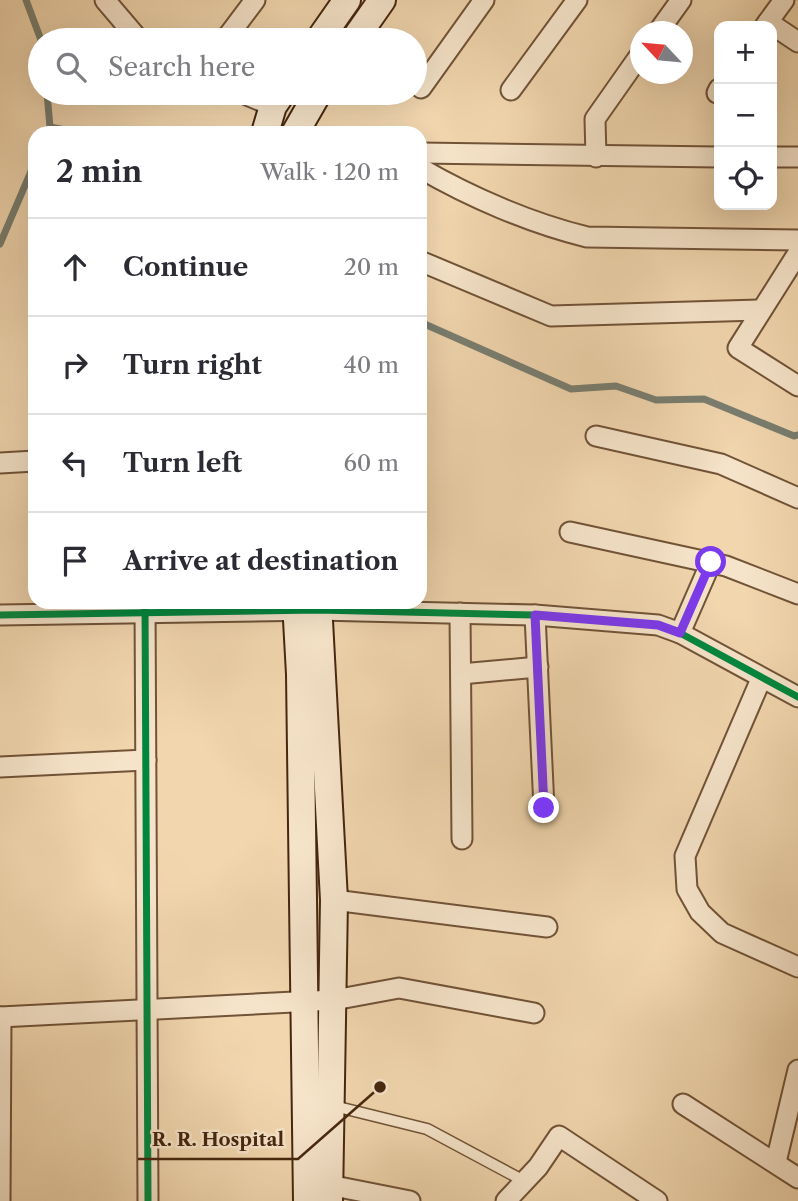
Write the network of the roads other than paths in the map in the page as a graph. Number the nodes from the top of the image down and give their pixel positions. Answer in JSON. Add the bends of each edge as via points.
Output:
{"nodes":[{"id":1,"x":105,"y":0,"type":"edge"},
{"id":2,"x":255,"y":0,"type":"edge"},
{"id":3,"x":347,"y":0,"type":"edge"},
{"id":4,"x":382,"y":0,"type":"edge"},
{"id":5,"x":484,"y":0,"type":"edge"},
{"id":6,"x":577,"y":0,"type":"edge"},
{"id":7,"x":681,"y":0,"type":"edge"},
{"id":8,"x":784,"y":0,"type":"edge"},
{"id":9,"x":666,"y":21,"type":"edge"},
{"id":10,"x":768,"y":21,"type":"edge"},
{"id":11,"x":129,"y":28,"type":"edge"},
{"id":12,"x":234,"y":28,"type":"edge"},
{"id":13,"x":327,"y":28,"type":"edge"},
{"id":14,"x":364,"y":28,"type":"edge"},
{"id":15,"x":777,"y":30,"type":"edge"},
{"id":16,"x":798,"y":42,"type":"edge"},
{"id":17,"x":630,"y":69,"type":"edge"},
{"id":18,"x":427,"y":80,"type":"edge"},
{"id":19,"x":512,"y":90,"type":"dead end"},
{"id":20,"x":276,"y":105,"type":"edge"},
{"id":21,"x":311,"y":105,"type":"edge"},
{"id":22,"x":268,"y":126,"type":"edge"},
{"id":23,"x":299,"y":126,"type":"edge"},
{"id":24,"x":427,"y":153,"type":"edge"},
{"id":25,"x":596,"y":157,"type":"junction"},
{"id":26,"x":714,"y":157,"type":"edge"},
{"id":27,"x":777,"y":157,"type":"edge"},
{"id":28,"x":798,"y":157,"type":"edge"},
{"id":29,"x":427,"y":172,"type":"edge"},
{"id":30,"x":798,"y":240,"type":"edge"},
{"id":31,"x":798,"y":253,"type":"edge"},
{"id":32,"x":427,"y":264,"type":"edge"},
{"id":33,"x":759,"y":310,"type":"junction"},
{"id":34,"x":798,"y":386,"type":"edge"},
{"id":35,"x":596,"y":436,"type":"dead end"},
{"id":36,"x":28,"y":461,"type":"edge"},
{"id":37,"x":0,"y":463,"type":"edge"},
{"id":38,"x":798,"y":498,"type":"edge"},
{"id":39,"x":570,"y":532,"type":"dead end"},
{"id":40,"x":711,"y":562,"type":"junction"},
{"id":41,"x":798,"y":594,"type":"edge"},
{"id":42,"x":109,"y":609,"type":"edge"},
{"id":43,"x":145,"y":609,"type":"edge"},
{"id":44,"x":307,"y":609,"type":"edge"},
{"id":45,"x":307,"y":609,"type":"edge"},
{"id":46,"x":373,"y":609,"type":"edge"},
{"id":47,"x":460,"y":613,"type":"junction"},
{"id":48,"x":0,"y":615,"type":"edge"},
{"id":49,"x":535,"y":615,"type":"junction"},
{"id":50,"x":680,"y":633,"type":"junction"},
{"id":51,"x":538,"y":667,"type":"junction"},
{"id":52,"x":461,"y":674,"type":"junction"},
{"id":53,"x":761,"y":680,"type":"junction"},
{"id":54,"x":798,"y":697,"type":"edge"},
{"id":55,"x":146,"y":760,"type":"junction"},
{"id":56,"x":0,"y":767,"type":"edge"},
{"id":57,"x":544,"y":808,"type":"dead end"},
{"id":58,"x":462,"y":839,"type":"dead end"},
{"id":59,"x":334,"y":900,"type":"junction"},
{"id":60,"x":547,"y":927,"type":"dead end"},
{"id":61,"x":798,"y":967,"type":"edge"},
{"id":62,"x":334,"y":1000,"type":"junction"},
{"id":63,"x":306,"y":1002,"type":"junction"},
{"id":64,"x":148,"y":1011,"type":"junction"},
{"id":65,"x":534,"y":1013,"type":"dead end"},
{"id":66,"x":1,"y":1017,"type":"edge"},
{"id":67,"x":798,"y":1070,"type":"edge"},
{"id":68,"x":683,"y":1104,"type":"dead end"},
{"id":69,"x":331,"y":1105,"type":"junction"},
{"id":70,"x":776,"y":1162,"type":"junction"},
{"id":71,"x":798,"y":1178,"type":"edge"},
{"id":72,"x":524,"y":1181,"type":"junction"},
{"id":73,"x":329,"y":1193,"type":"edge"},
{"id":74,"x":0,"y":1201,"type":"edge"},
{"id":75,"x":148,"y":1201,"type":"edge"},
{"id":76,"x":307,"y":1201,"type":"edge"},
{"id":77,"x":410,"y":1201,"type":"edge"},
{"id":78,"x":506,"y":1201,"type":"edge"},
{"id":79,"x":657,"y":1201,"type":"edge"}],
"edges":[{"from":1,"to":11,"type":"street"},
{"from":2,"to":12,"type":"street"},
{"from":3,"to":13,"type":"main road"},
{"from":4,"to":14,"type":"main road"},
{"from":5,"to":18,"type":"street"},
{"from":6,"to":19,"type":"street"},
{"from":7,"to":9,"type":"street"},
{"from":8,"to":10,"type":"street"},
{"from":15,"to":16,"type":"street"},
{"from":17,"to":25,"type":"street","via":[[595,119]]},
{"from":20,"to":22,"type":"main road"},
{"from":21,"to":23,"type":"main road"},
{"from":24,"to":25,"type":"street"},
{"from":25,"to":26,"type":"street"},
{"from":27,"to":28,"type":"street"},
{"from":29,"to":30,"type":"street","via":[[449,185],[586,237]]},
{"from":31,"to":33,"type":"street"},
{"from":32,"to":33,"type":"street","via":[[551,316]]},
{"from":33,"to":34,"type":"street","via":[[738,348]]},
{"from":35,"to":38,"type":"street","via":[[722,464]]},
{"from":36,"to":37,"type":"street"},
{"from":39,"to":40,"type":"street"},
{"from":40,"to":41,"type":"street"},
{"from":40,"to":50,"type":"street"},
{"from":42,"to":48,"type":"street"},
{"from":43,"to":55,"type":"street"},
{"from":44,"to":59,"type":"main road"},
{"from":45,"to":63,"type":"main road","via":[[300,674]]},
{"from":46,"to":47,"type":"street"},
{"from":47,"to":49,"type":"street"},
{"from":47,"to":52,"type":"street"},
{"from":49,"to":50,"type":"street","via":[[658,625]]},
{"from":49,"to":51,"type":"street"},
{"from":50,"to":53,"type":"street"},
{"from":51,"to":52,"type":"street"},
{"from":51,"to":57,"type":"street"},
{"from":52,"to":58,"type":"street"},
{"from":53,"to":54,"type":"street"},
{"from":53,"to":61,"type":"street","via":[[685,856],[687,889],[700,912],[722,933]]},
{"from":55,"to":56,"type":"street"},
{"from":55,"to":64,"type":"street"},
{"from":59,"to":60,"type":"street"},
{"from":59,"to":62,"type":"main road"},
{"from":62,"to":63,"type":"street"},
{"from":62,"to":65,"type":"street","via":[[398,988]]},
{"from":62,"to":69,"type":"main road"},
{"from":63,"to":64,"type":"street"},
{"from":63,"to":76,"type":"main road"},
{"from":64,"to":66,"type":"street"},
{"from":64,"to":75,"type":"street"},
{"from":66,"to":74,"type":"street"},
{"from":67,"to":70,"type":"street"},
{"from":68,"to":70,"type":"street"},
{"from":69,"to":72,"type":"lane","via":[[427,1129]]},
{"from":69,"to":73,"type":"main road"},
{"from":70,"to":71,"type":"street"},
{"from":72,"to":78,"type":"street"},
{"from":72,"to":79,"type":"street","via":[[559,1136]]},
{"from":73,"to":77,"type":"street"}]}
